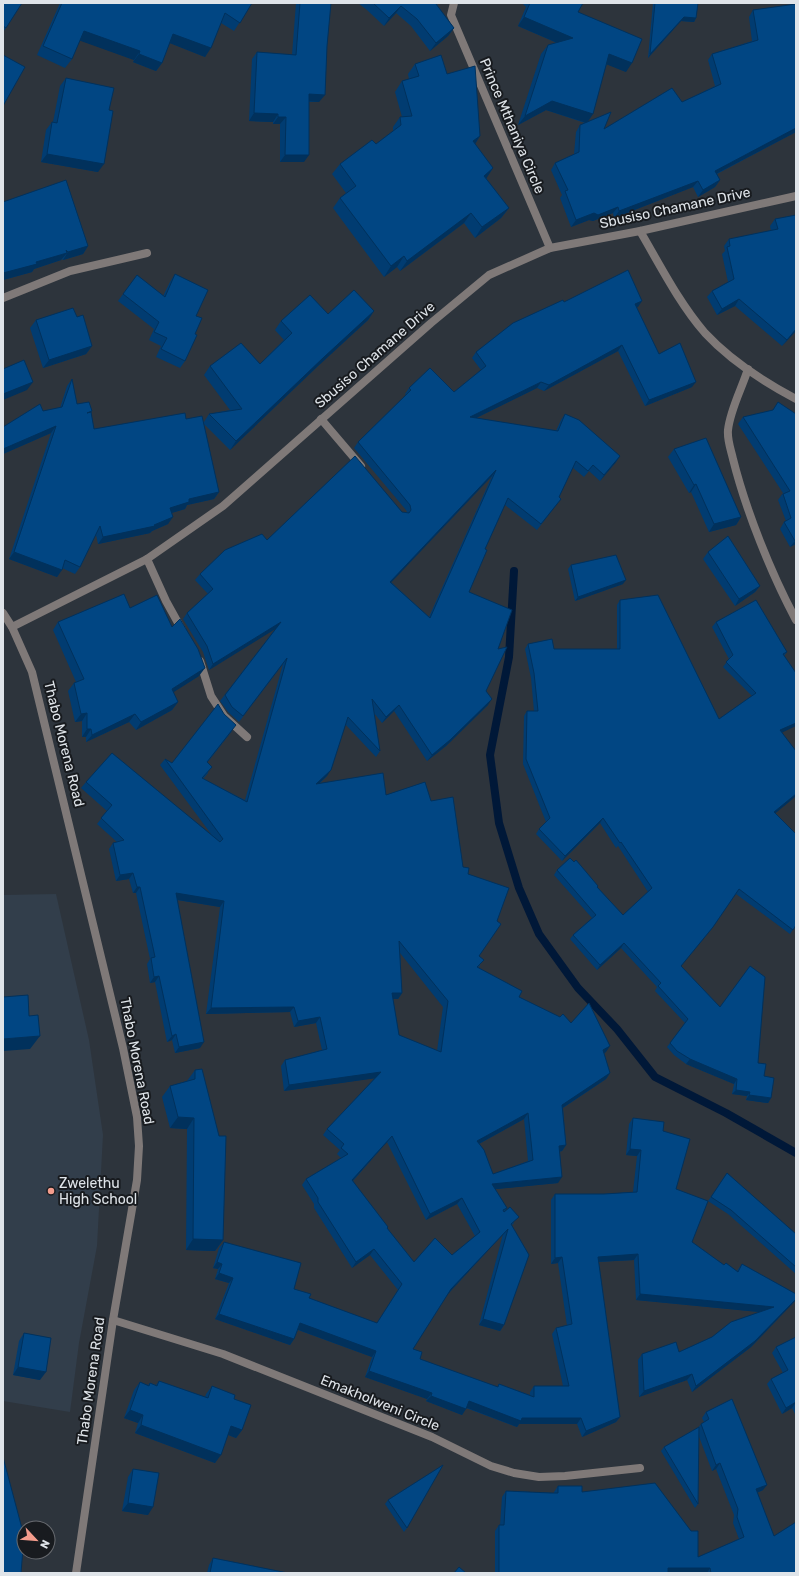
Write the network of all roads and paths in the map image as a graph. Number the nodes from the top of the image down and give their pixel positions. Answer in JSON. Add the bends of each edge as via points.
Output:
{"nodes":[{"id":1,"x":454,"y":3,"type":"edge"},
{"id":2,"x":796,"y":196,"type":"edge"},
{"id":3,"x":640,"y":231,"type":"junction"},
{"id":4,"x":550,"y":248,"type":"junction"},
{"id":5,"x":147,"y":253,"type":"dead end"},
{"id":6,"x":3,"y":298,"type":"edge"},
{"id":7,"x":748,"y":369,"type":"junction"},
{"id":8,"x":796,"y":399,"type":"edge"},
{"id":9,"x":321,"y":419,"type":"junction"},
{"id":10,"x":367,"y":473,"type":"edge"},
{"id":11,"x":147,"y":559,"type":"junction"},
{"id":12,"x":3,"y":613,"type":"edge"},
{"id":13,"x":796,"y":620,"type":"edge"},
{"id":14,"x":12,"y":627,"type":"junction"},
{"id":15,"x":187,"y":638,"type":"edge"},
{"id":16,"x":198,"y":655,"type":"edge"},
{"id":17,"x":247,"y":738,"type":"dead end"},
{"id":18,"x":113,"y":1320,"type":"junction"},
{"id":19,"x":640,"y":1468,"type":"dead end"},
{"id":20,"x":76,"y":1573,"type":"edge"}],
"edges":[{"from":1,"to":4,"type":"street","name":"Prince Mthaniya Circle","via":[[451,15]]},
{"from":2,"to":3,"type":"street","name":"Sbusiso Chamane Drive"},
{"from":3,"to":4,"type":"street","name":"Sbusiso Chamane Drive"},
{"from":3,"to":7,"type":"street","via":[[689,312],[706,334]]},
{"from":4,"to":9,"type":"street","name":"Sbusiso Chamane Drive","via":[[489,275]]},
{"from":5,"to":6,"type":"street","via":[[70,271]]},
{"from":7,"to":8,"type":"street"},
{"from":7,"to":13,"type":"street","via":[[732,413],[728,437],[736,472],[760,540]]},
{"from":9,"to":10,"type":"street"},
{"from":9,"to":11,"type":"street","name":"Sbusiso Chamane Drive","via":[[222,506]]},
{"from":11,"to":14,"type":"street","name":"Sbusiso Chamane Drive"},
{"from":11,"to":15,"type":"street","via":[[166,601]]},
{"from":12,"to":14,"type":"street","name":"Thabo Morena Road"},
{"from":14,"to":18,"type":"street","name":"Thabo Morena Road","via":[[32,672],[56,762],[137,1117],[137,1180]]},
{"from":16,"to":17,"type":"street","via":[[211,696],[224,716]]},
{"from":18,"to":19,"type":"street","name":"Emakholweni Circle","via":[[223,1354],[432,1437],[491,1466],[514,1473],[539,1477],[565,1476]]},
{"from":18,"to":20,"type":"street","name":"Thabo Morena Road"}]}
